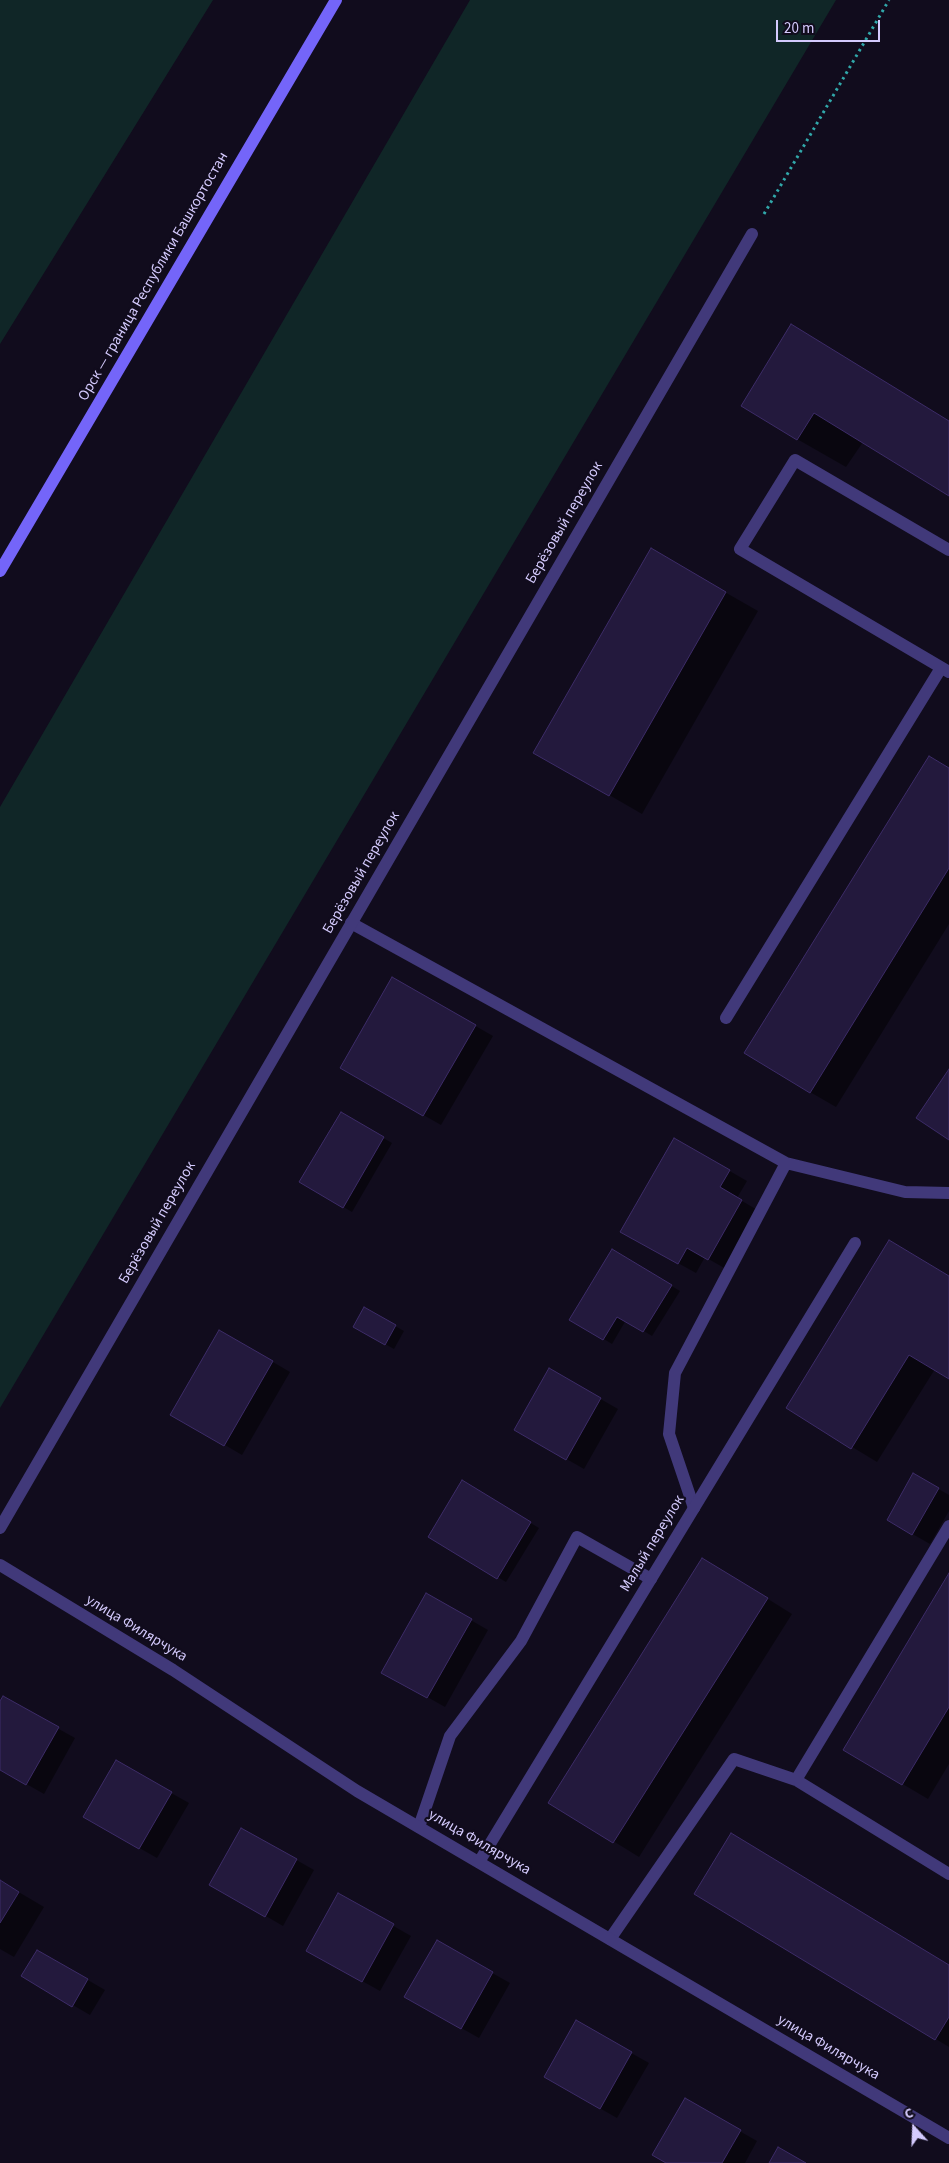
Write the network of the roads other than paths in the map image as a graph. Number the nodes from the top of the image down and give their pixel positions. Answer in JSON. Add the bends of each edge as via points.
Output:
{"nodes":[{"id":1,"x":336,"y":0,"type":"edge"},
{"id":2,"x":752,"y":234,"type":"road end"},
{"id":3,"x":949,"y":550,"type":"edge"},
{"id":4,"x":0,"y":571,"type":"edge"},
{"id":5,"x":945,"y":670,"type":"edge"},
{"id":6,"x":351,"y":924,"type":"junction"},
{"id":7,"x":726,"y":1018,"type":"dead end"},
{"id":8,"x":786,"y":1163,"type":"junction"},
{"id":9,"x":949,"y":1193,"type":"edge"},
{"id":10,"x":855,"y":1243,"type":"dead end"},
{"id":11,"x":694,"y":1508,"type":"junction"},
{"id":12,"x":949,"y":1526,"type":"edge"},
{"id":13,"x":0,"y":1528,"type":"edge"},
{"id":14,"x":0,"y":1565,"type":"edge"},
{"id":15,"x":651,"y":1579,"type":"junction"},
{"id":16,"x":796,"y":1780,"type":"junction"},
{"id":17,"x":419,"y":1827,"type":"junction"},
{"id":18,"x":479,"y":1862,"type":"junction"},
{"id":19,"x":949,"y":1874,"type":"edge"},
{"id":20,"x":610,"y":1939,"type":"junction"},
{"id":21,"x":949,"y":2138,"type":"edge"}],
"edges":[{"from":1,"to":4,"type":"main road","name":"Орск — граница Республики Башкортостан"},
{"from":2,"to":6,"type":"street","name":"Берёзовый переулок"},
{"from":3,"to":5,"type":"street","via":[[795,460],[740,549]]},
{"from":5,"to":7,"type":"street"},
{"from":6,"to":8,"type":"street"},
{"from":6,"to":13,"type":"street","name":"Берёзовый переулок"},
{"from":8,"to":9,"type":"street","via":[[905,1192]]},
{"from":8,"to":11,"type":"street","via":[[675,1373],[669,1434]]},
{"from":10,"to":11,"type":"street","name":"Малый переулок"},
{"from":11,"to":15,"type":"street","name":"Малый переулок"},
{"from":12,"to":16,"type":"street"},
{"from":14,"to":17,"type":"street","name":"улица Филярчука","via":[[173,1670]]},
{"from":15,"to":17,"type":"street","via":[[577,1537],[521,1641],[450,1736]]},
{"from":15,"to":18,"type":"street","name":"Малый переулок"},
{"from":16,"to":19,"type":"street"},
{"from":16,"to":20,"type":"street","via":[[734,1759]]},
{"from":17,"to":18,"type":"street","name":"улица Филярчука"},
{"from":18,"to":20,"type":"street","name":"улица Филярчука"},
{"from":20,"to":21,"type":"street","name":"улица Филярчука"}]}
